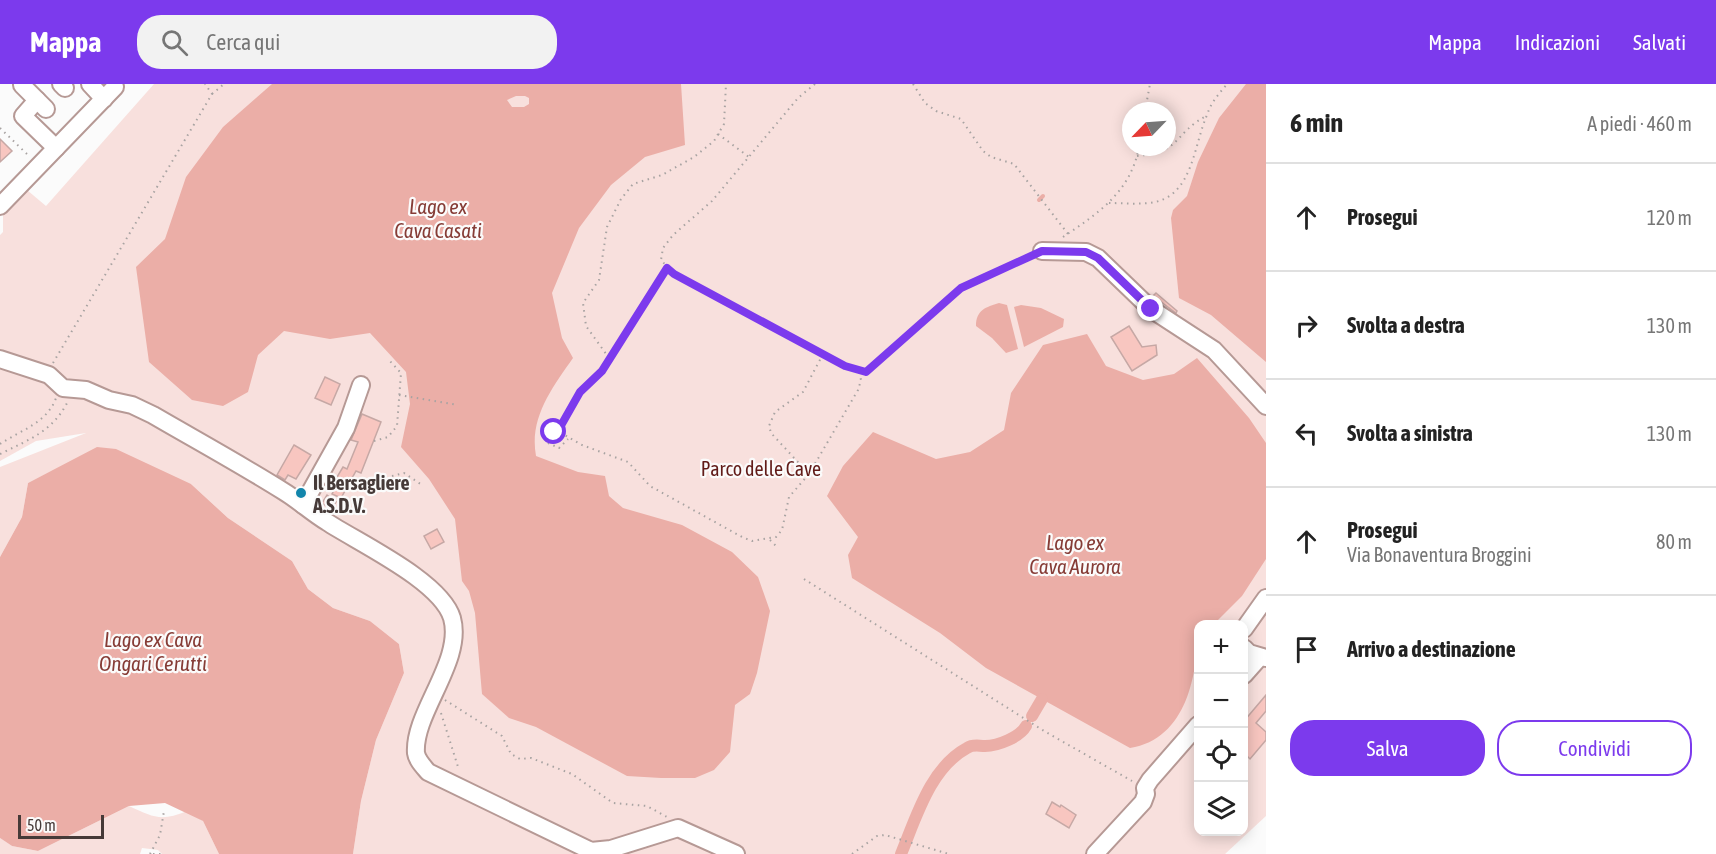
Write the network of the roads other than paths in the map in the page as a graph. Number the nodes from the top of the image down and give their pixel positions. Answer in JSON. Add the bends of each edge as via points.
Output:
{"nodes":[{"id":1,"x":90,"y":84,"type":"edge"},
{"id":2,"x":22,"y":85,"type":"edge"},
{"id":3,"x":12,"y":123,"type":"edge"},
{"id":4,"x":56,"y":148,"type":"junction"},
{"id":5,"x":0,"y":206,"type":"edge"},
{"id":6,"x":1042,"y":251,"type":"road end"},
{"id":7,"x":0,"y":360,"type":"edge"},
{"id":8,"x":361,"y":385,"type":"dead end"},
{"id":9,"x":1266,"y":406,"type":"edge"},
{"id":10,"x":303,"y":505,"type":"junction"},
{"id":11,"x":1266,"y":598,"type":"edge"},
{"id":12,"x":1248,"y":623,"type":"edge"},
{"id":13,"x":1248,"y":650,"type":"edge"},
{"id":14,"x":1263,"y":658,"type":"edge"},
{"id":15,"x":1245,"y":674,"type":"edge"},
{"id":16,"x":1196,"y":728,"type":"edge"},
{"id":17,"x":736,"y":854,"type":"edge"},
{"id":18,"x":1095,"y":854,"type":"edge"}],
"edges":[{"from":1,"to":4,"type":"street","via":[[110,93]]},
{"from":2,"to":3,"type":"street","via":[[42,105]]},
{"from":3,"to":4,"type":"street"},
{"from":4,"to":5,"type":"street"},
{"from":6,"to":9,"type":"street","via":[[1086,252],[1098,258],[1151,309],[1214,350]]},
{"from":7,"to":10,"type":"street","via":[[49,375],[60,393],[80,388],[132,405]]},
{"from":8,"to":10,"type":"street","via":[[346,428]]},
{"from":10,"to":17,"type":"street","via":[[420,579],[447,606],[453,641],[418,735],[416,752],[428,772],[591,851],[678,828]]},
{"from":11,"to":12,"type":"street"},
{"from":13,"to":14,"type":"street"},
{"from":14,"to":15,"type":"street"},
{"from":16,"to":18,"type":"street","via":[[1145,789],[1144,801]]}]}
